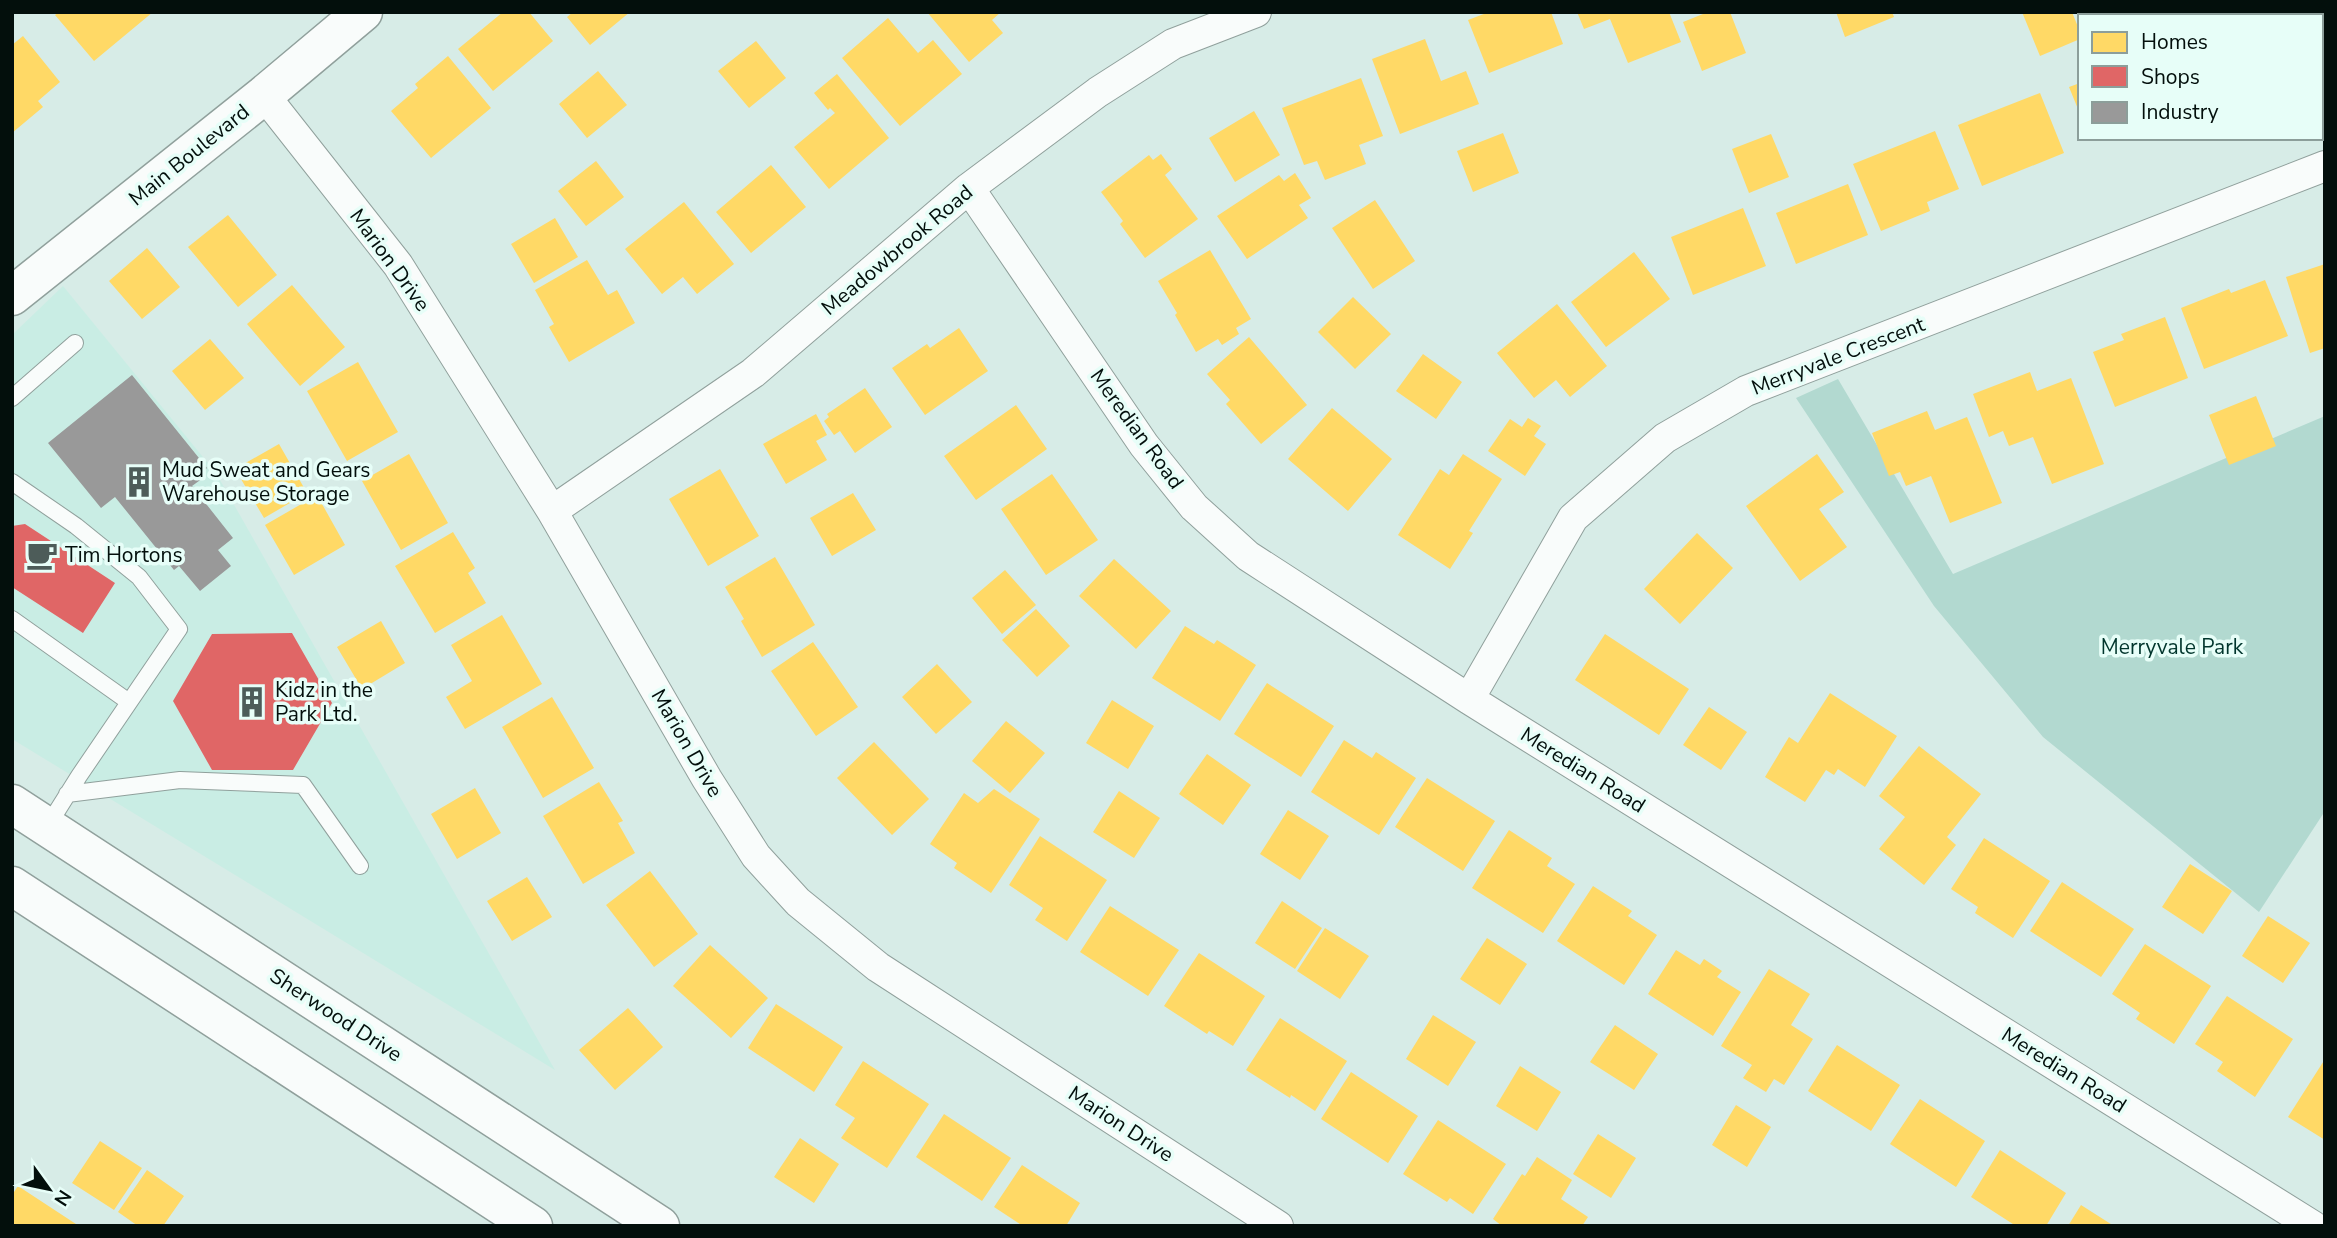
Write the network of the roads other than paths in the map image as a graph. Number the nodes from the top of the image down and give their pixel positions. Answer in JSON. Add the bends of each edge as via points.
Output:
{"nodes":[{"id":1,"x":363,"y":12,"type":"edge"},
{"id":2,"x":1256,"y":12,"type":"edge"},
{"id":3,"x":264,"y":95,"type":"junction"},
{"id":4,"x":2325,"y":166,"type":"edge"},
{"id":5,"x":969,"y":188,"type":"junction"},
{"id":6,"x":12,"y":296,"type":"edge"},
{"id":7,"x":75,"y":343,"type":"dead end"},
{"id":8,"x":12,"y":398,"type":"edge"},
{"id":9,"x":12,"y":482,"type":"edge"},
{"id":10,"x":552,"y":511,"type":"junction"},
{"id":11,"x":12,"y":619,"type":"edge"},
{"id":12,"x":1469,"y":699,"type":"junction"},
{"id":13,"x":129,"y":702,"type":"junction"},
{"id":14,"x":67,"y":794,"type":"junction"},
{"id":15,"x":12,"y":804,"type":"edge"},
{"id":16,"x":47,"y":827,"type":"junction"},
{"id":17,"x":360,"y":866,"type":"dead end"},
{"id":18,"x":12,"y":886,"type":"edge"},
{"id":19,"x":534,"y":1226,"type":"edge"},
{"id":20,"x":660,"y":1226,"type":"edge"},
{"id":21,"x":1278,"y":1226,"type":"edge"},
{"id":22,"x":2313,"y":1226,"type":"edge"}],
"edges":[{"from":1,"to":3,"type":"main road","name":"Main Boulevard"},
{"from":2,"to":5,"type":"street","name":"Meadowbrook Road","via":[[1173,44],[1098,92]]},
{"from":3,"to":6,"type":"main road","name":"Main Boulevard"},
{"from":3,"to":10,"type":"street","name":"Marion Drive","via":[[398,265]]},
{"from":4,"to":12,"type":"street","name":"Merryvale Crescent","via":[[1746,391],[1665,438],[1573,519]]},
{"from":5,"to":10,"type":"street","name":"Meadowbrook Road","via":[[753,373]]},
{"from":5,"to":12,"type":"street","name":"Meredian Road","via":[[1144,444],[1194,508],[1248,556]]},
{"from":7,"to":8,"type":"lane"},
{"from":9,"to":13,"type":"lane","via":[[139,577],[179,629]]},
{"from":10,"to":21,"type":"street","name":"Marion Drive","via":[[721,801],[756,856],[798,902],[878,968]]},
{"from":11,"to":13,"type":"lane"},
{"from":12,"to":22,"type":"street","name":"Meredian Road"},
{"from":13,"to":14,"type":"lane"},
{"from":14,"to":16,"type":"lane"},
{"from":14,"to":17,"type":"lane","via":[[180,780],[303,786]]},
{"from":15,"to":16,"type":"main road","name":"Sherwood Drive"},
{"from":16,"to":20,"type":"main road","name":"Sherwood Drive"},
{"from":18,"to":19,"type":"main road"}]}
